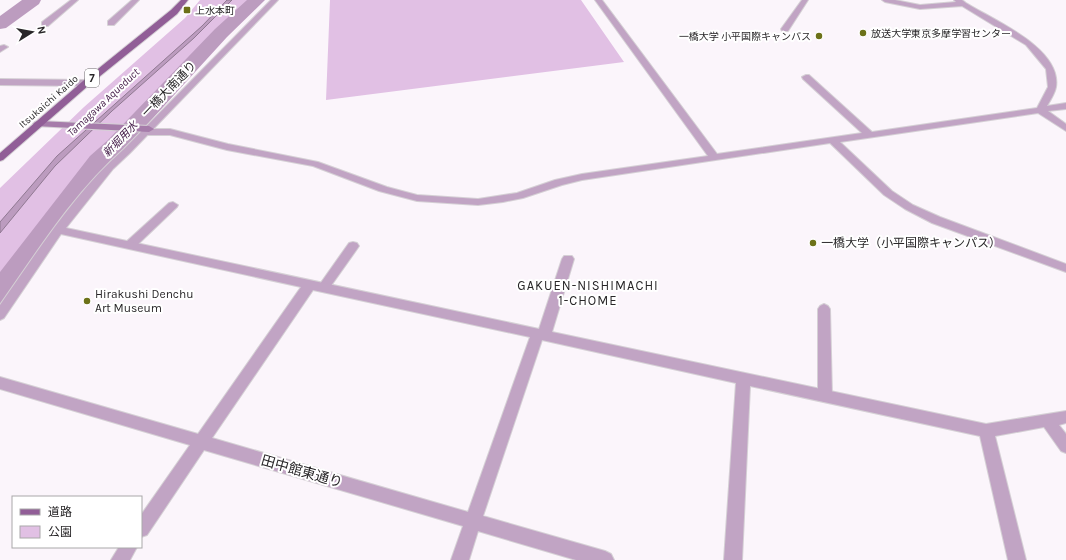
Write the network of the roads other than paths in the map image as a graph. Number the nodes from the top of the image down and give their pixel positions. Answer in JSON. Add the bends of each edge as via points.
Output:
{"nodes":[{"id":1,"x":75,"y":0,"type":"edge"},
{"id":2,"x":136,"y":0,"type":"edge"},
{"id":3,"x":184,"y":0,"type":"edge"},
{"id":4,"x":275,"y":0,"type":"edge"},
{"id":5,"x":598,"y":0,"type":"edge"},
{"id":6,"x":805,"y":0,"type":"edge"},
{"id":7,"x":885,"y":0,"type":"edge"},
{"id":8,"x":960,"y":2,"type":"edge"},
{"id":9,"x":111,"y":23,"type":"dead end"},
{"id":10,"x":45,"y":24,"type":"dead end"},
{"id":11,"x":785,"y":29,"type":"dead end"},
{"id":12,"x":806,"y":77,"type":"dead end"},
{"id":13,"x":0,"y":82,"type":"edge"},
{"id":14,"x":86,"y":83,"type":"junction"},
{"id":15,"x":1066,"y":106,"type":"edge"},
{"id":16,"x":1040,"y":110,"type":"junction"},
{"id":17,"x":38,"y":124,"type":"junction"},
{"id":18,"x":1066,"y":128,"type":"edge"},
{"id":19,"x":145,"y":130,"type":"junction"},
{"id":20,"x":868,"y":134,"type":"junction"},
{"id":21,"x":832,"y":140,"type":"junction"},
{"id":22,"x":2,"y":155,"type":"edge"},
{"id":23,"x":715,"y":158,"type":"junction"},
{"id":24,"x":173,"y":205,"type":"dead end"},
{"id":25,"x":58,"y":230,"type":"junction"},
{"id":26,"x":130,"y":245,"type":"junction"},
{"id":27,"x":353,"y":246,"type":"dead end"},
{"id":28,"x":568,"y":259,"type":"dead end"},
{"id":29,"x":1066,"y":268,"type":"edge"},
{"id":30,"x":310,"y":284,"type":"junction"},
{"id":31,"x":324,"y":287,"type":"junction"},
{"id":32,"x":824,"y":309,"type":"dead end"},
{"id":33,"x":0,"y":315,"type":"edge"},
{"id":34,"x":541,"y":334,"type":"junction"},
{"id":35,"x":743,"y":378,"type":"junction"},
{"id":36,"x":0,"y":383,"type":"edge"},
{"id":37,"x":825,"y":396,"type":"junction"},
{"id":38,"x":1066,"y":417,"type":"edge"},
{"id":39,"x":1048,"y":421,"type":"junction"},
{"id":40,"x":986,"y":431,"type":"junction"},
{"id":41,"x":202,"y":442,"type":"junction"},
{"id":42,"x":1066,"y":446,"type":"edge"},
{"id":43,"x":474,"y":522,"type":"junction"},
{"id":44,"x":142,"y":529,"type":"edge"},
{"id":45,"x":128,"y":548,"type":"edge"},
{"id":46,"x":120,"y":560,"type":"edge"},
{"id":47,"x":460,"y":560,"type":"edge"},
{"id":48,"x":605,"y":560,"type":"edge"},
{"id":49,"x":733,"y":560,"type":"edge"},
{"id":50,"x":1017,"y":560,"type":"edge"}],
"edges":[{"from":1,"to":10,"type":"street"},
{"from":2,"to":9,"type":"street"},
{"from":3,"to":14,"type":"main road","name":"Itsukaichi Kaido","number":"7","via":[[174,12]]},
{"from":4,"to":19,"type":"street","name":"一橋大南通り"},
{"from":5,"to":23,"type":"street"},
{"from":6,"to":11,"type":"street"},
{"from":7,"to":8,"type":"street","via":[[920,8]]},
{"from":8,"to":16,"type":"street","via":[[1028,44],[1044,60],[1050,69],[1052,86]]},
{"from":12,"to":20,"type":"street"},
{"from":13,"to":14,"type":"street"},
{"from":14,"to":17,"type":"main road","name":"Itsukaichi Kaido","number":"7"},
{"from":15,"to":16,"type":"street"},
{"from":16,"to":18,"type":"street"},
{"from":16,"to":20,"type":"street"},
{"from":17,"to":19,"type":"street"},
{"from":17,"to":22,"type":"main road","name":"Itsukaichi Kaido","number":"7"},
{"from":19,"to":23,"type":"street","via":[[170,132],[227,148],[315,164],[399,194],[437,200],[478,202],[503,199],[582,177]]},
{"from":19,"to":25,"type":"street","name":"一橋大南通り","via":[[109,167]]},
{"from":20,"to":21,"type":"street"},
{"from":21,"to":23,"type":"street"},
{"from":21,"to":29,"type":"street","via":[[888,193],[909,207],[936,220]]},
{"from":24,"to":26,"type":"street"},
{"from":25,"to":26,"type":"street"},
{"from":25,"to":33,"type":"street","name":"一橋大南通り"},
{"from":26,"to":30,"type":"street"},
{"from":27,"to":31,"type":"street"},
{"from":28,"to":34,"type":"street"},
{"from":30,"to":31,"type":"street"},
{"from":30,"to":41,"type":"street"},
{"from":31,"to":34,"type":"street"},
{"from":32,"to":37,"type":"street"},
{"from":34,"to":35,"type":"street"},
{"from":34,"to":43,"type":"street"},
{"from":35,"to":37,"type":"street"},
{"from":35,"to":49,"type":"street"},
{"from":36,"to":41,"type":"street","name":"田中館東通り"},
{"from":37,"to":40,"type":"street"},
{"from":38,"to":39,"type":"street"},
{"from":39,"to":40,"type":"street"},
{"from":39,"to":42,"type":"street"},
{"from":40,"to":50,"type":"street"},
{"from":41,"to":43,"type":"street","name":"田中館東通り"},
{"from":41,"to":44,"type":"street"},
{"from":43,"to":47,"type":"street"},
{"from":43,"to":48,"type":"street","name":"田中館東通り"},
{"from":45,"to":46,"type":"street"}]}
